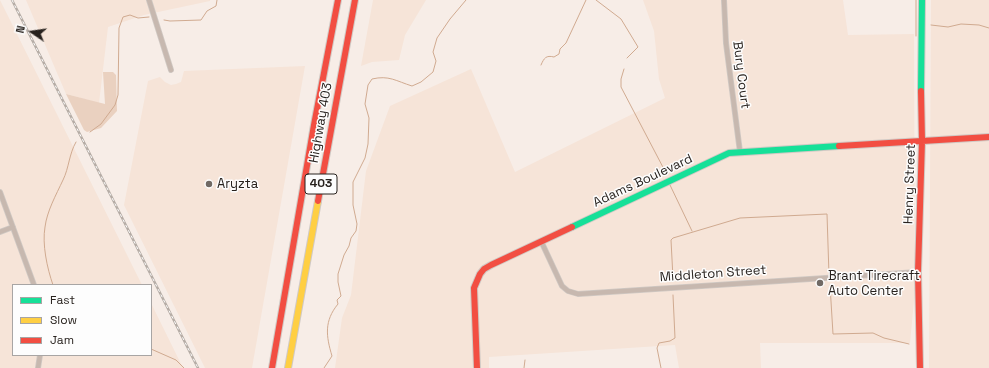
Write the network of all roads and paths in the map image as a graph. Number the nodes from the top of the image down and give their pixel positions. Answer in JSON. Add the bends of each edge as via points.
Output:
{"nodes":[{"id":1,"x":149,"y":0,"type":"edge"},
{"id":2,"x":338,"y":0,"type":"edge"},
{"id":3,"x":355,"y":0,"type":"edge"},
{"id":4,"x":724,"y":0,"type":"edge"},
{"id":5,"x":922,"y":0,"type":"edge"},
{"id":6,"x":171,"y":70,"type":"dead end"},
{"id":7,"x":989,"y":137,"type":"edge"},
{"id":8,"x":922,"y":141,"type":"junction"},
{"id":9,"x":740,"y":152,"type":"junction"},
{"id":10,"x":0,"y":192,"type":"edge"},
{"id":11,"x":14,"y":228,"type":"junction"},
{"id":12,"x":0,"y":232,"type":"edge"},
{"id":13,"x":541,"y":241,"type":"junction"},
{"id":14,"x":918,"y":272,"type":"junction"},
{"id":15,"x":34,"y":284,"type":"edge"},
{"id":16,"x":40,"y":356,"type":"edge"},
{"id":17,"x":38,"y":368,"type":"edge"},
{"id":18,"x":272,"y":368,"type":"edge"},
{"id":19,"x":288,"y":368,"type":"edge"},
{"id":20,"x":477,"y":368,"type":"edge"},
{"id":21,"x":920,"y":368,"type":"edge"}],
"edges":[{"from":1,"to":6,"type":"street"},
{"from":2,"to":18,"type":"main road","name":"Highway 403","number":"403"},
{"from":3,"to":19,"type":"main road","name":"Highway 403","number":"403"},
{"from":4,"to":9,"type":"street","name":"Bury Court","via":[[726,43]]},
{"from":5,"to":8,"type":"main road","name":"Henry Street"},
{"from":7,"to":8,"type":"main road","name":"Adams Boulevard"},
{"from":8,"to":9,"type":"main road","name":"Adams Boulevard"},
{"from":8,"to":14,"type":"main road","name":"Henry Street"},
{"from":9,"to":13,"type":"main road","name":"Adams Boulevard","via":[[729,153]]},
{"from":10,"to":11,"type":"street"},
{"from":11,"to":12,"type":"street"},
{"from":11,"to":15,"type":"street"},
{"from":13,"to":14,"type":"street","name":"Middleton Street","via":[[562,286],[578,294]]},
{"from":13,"to":20,"type":"main road","name":"Adams Boulevard","via":[[484,269],[476,281],[474,288]]},
{"from":14,"to":21,"type":"main road","name":"Henry Street"},
{"from":16,"to":17,"type":"street"}]}
